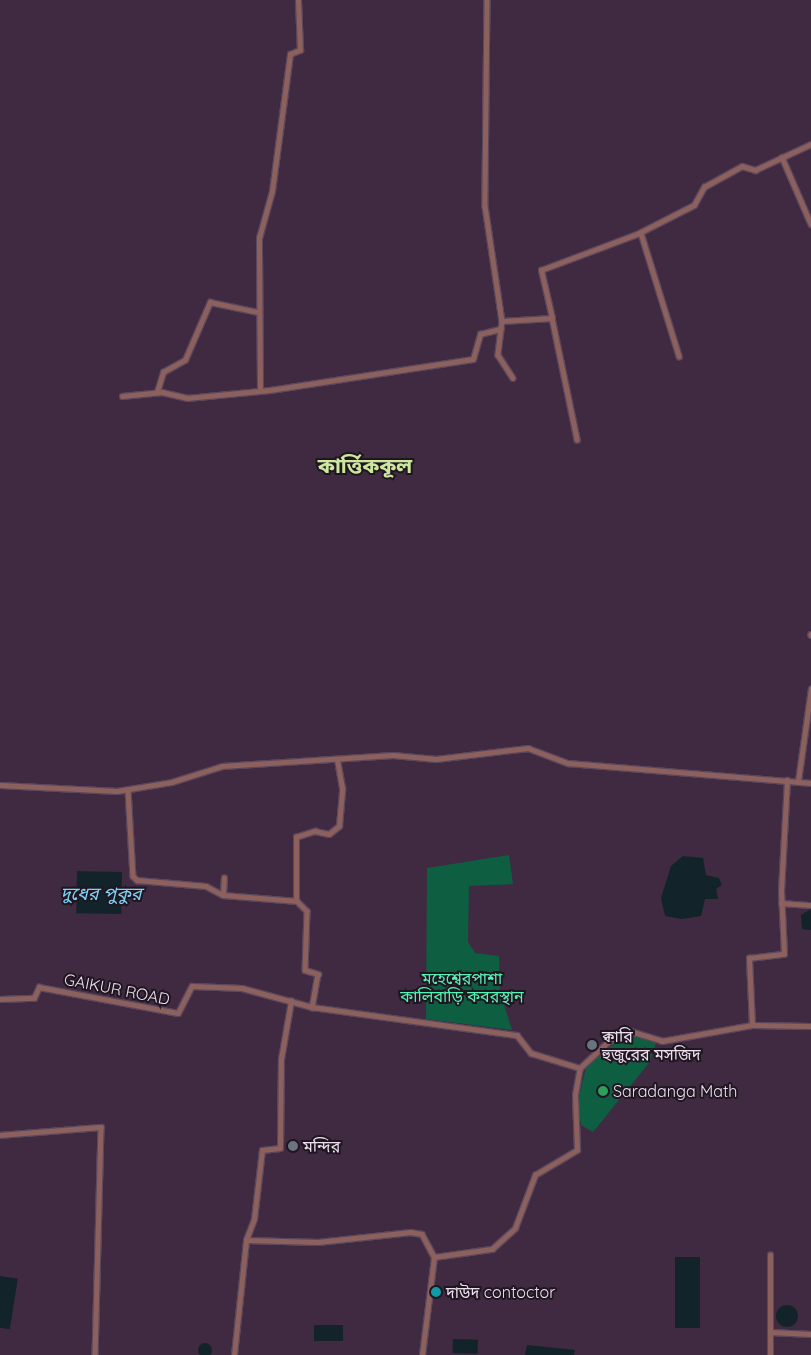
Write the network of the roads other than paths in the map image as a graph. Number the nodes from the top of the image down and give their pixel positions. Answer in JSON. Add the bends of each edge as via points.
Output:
{"nodes":[{"id":1,"x":298,"y":0,"type":"edge"},
{"id":2,"x":487,"y":0,"type":"edge"},
{"id":3,"x":811,"y":144,"type":"edge"},
{"id":4,"x":782,"y":157,"type":"junction"},
{"id":5,"x":811,"y":224,"type":"edge"},
{"id":6,"x":641,"y":232,"type":"junction"},
{"id":7,"x":258,"y":312,"type":"junction"},
{"id":8,"x":552,"y":318,"type":"junction"},
{"id":9,"x":502,"y":321,"type":"junction"},
{"id":10,"x":500,"y":329,"type":"junction"},
{"id":11,"x":679,"y":356,"type":"dead end"},
{"id":12,"x":513,"y":378,"type":"dead end"},
{"id":13,"x":260,"y":391,"type":"junction"},
{"id":14,"x":157,"y":392,"type":"junction"},
{"id":15,"x":122,"y":396,"type":"dead end"},
{"id":16,"x":578,"y":439,"type":"dead end"},
{"id":17,"x":811,"y":689,"type":"edge"},
{"id":18,"x":337,"y":761,"type":"junction"},
{"id":19,"x":787,"y":780,"type":"junction"},
{"id":20,"x":798,"y":781,"type":"junction"},
{"id":21,"x":811,"y":782,"type":"edge"},
{"id":22,"x":0,"y":785,"type":"edge"},
{"id":23,"x":128,"y":790,"type":"junction"},
{"id":24,"x":224,"y":878,"type":"dead end"},
{"id":25,"x":223,"y":895,"type":"junction"},
{"id":26,"x":296,"y":898,"type":"dead end"},
{"id":27,"x":782,"y":903,"type":"junction"},
{"id":28,"x":811,"y":905,"type":"edge"},
{"id":29,"x":0,"y":999,"type":"edge"},
{"id":30,"x":291,"y":1001,"type":"junction"},
{"id":31,"x":312,"y":1007,"type":"junction"},
{"id":32,"x":752,"y":1025,"type":"junction"},
{"id":33,"x":811,"y":1026,"type":"edge"},
{"id":34,"x":580,"y":1068,"type":"junction"},
{"id":35,"x":0,"y":1135,"type":"edge"},
{"id":36,"x":246,"y":1240,"type":"junction"},
{"id":37,"x":770,"y":1255,"type":"dead end"},
{"id":38,"x":434,"y":1257,"type":"junction"},
{"id":39,"x":770,"y":1332,"type":"junction"},
{"id":40,"x":811,"y":1334,"type":"edge"},
{"id":41,"x":95,"y":1355,"type":"edge"},
{"id":42,"x":234,"y":1355,"type":"edge"},
{"id":43,"x":422,"y":1355,"type":"edge"},
{"id":44,"x":770,"y":1355,"type":"edge"}],
"edges":[{"from":1,"to":7,"type":"street","via":[[300,50],[290,54],[272,192],[259,238]]},
{"from":2,"to":9,"type":"street","via":[[485,206]]},
{"from":3,"to":4,"type":"street"},
{"from":4,"to":5,"type":"street"},
{"from":4,"to":6,"type":"street","via":[[755,170],[742,166],[704,187],[694,205]]},
{"from":6,"to":8,"type":"street","via":[[541,270]]},
{"from":6,"to":11,"type":"street"},
{"from":7,"to":13,"type":"street"},
{"from":7,"to":14,"type":"street","via":[[210,302],[185,360],[163,372]]},
{"from":8,"to":9,"type":"street"},
{"from":8,"to":16,"type":"street"},
{"from":9,"to":10,"type":"street"},
{"from":10,"to":12,"type":"street","via":[[498,355]]},
{"from":10,"to":13,"type":"street","via":[[480,334],[474,358]]},
{"from":13,"to":14,"type":"street","via":[[187,398]]},
{"from":14,"to":15,"type":"street"},
{"from":17,"to":20,"type":"street"},
{"from":18,"to":19,"type":"street","via":[[393,755],[436,759],[528,748],[568,763]]},
{"from":18,"to":23,"type":"street","via":[[222,766],[172,782]]},
{"from":18,"to":26,"type":"street","via":[[342,788],[339,826],[329,834],[315,831],[296,837]]},
{"from":19,"to":20,"type":"street"},
{"from":19,"to":27,"type":"street"},
{"from":20,"to":21,"type":"street"},
{"from":22,"to":23,"type":"street"},
{"from":23,"to":25,"type":"street","via":[[133,876],[145,882],[206,886]]},
{"from":24,"to":25,"type":"street"},
{"from":25,"to":31,"type":"street","via":[[297,901],[307,911],[305,970],[318,974]]},
{"from":27,"to":28,"type":"street"},
{"from":27,"to":32,"type":"street","via":[[784,954],[749,958]]},
{"from":29,"to":30,"type":"street","name":"GAIKUR ROAD","via":[[34,998],[40,987],[169,1013],[185,1006],[192,986],[242,988]]},
{"from":30,"to":31,"type":"street"},
{"from":30,"to":36,"type":"street","via":[[281,1059],[280,1148],[262,1150],[254,1219]]},
{"from":31,"to":34,"type":"street","via":[[517,1035],[531,1053]]},
{"from":32,"to":33,"type":"street"},
{"from":32,"to":34,"type":"street","via":[[662,1041],[627,1030]]},
{"from":34,"to":38,"type":"street","via":[[575,1095],[577,1150],[535,1175],[515,1228],[492,1249],[462,1256]]},
{"from":35,"to":41,"type":"street","via":[[102,1127]]},
{"from":36,"to":38,"type":"street","via":[[318,1242],[410,1232],[422,1234]]},
{"from":36,"to":42,"type":"street"},
{"from":37,"to":39,"type":"street"},
{"from":38,"to":43,"type":"street"},
{"from":39,"to":40,"type":"street"},
{"from":39,"to":44,"type":"street"}]}
